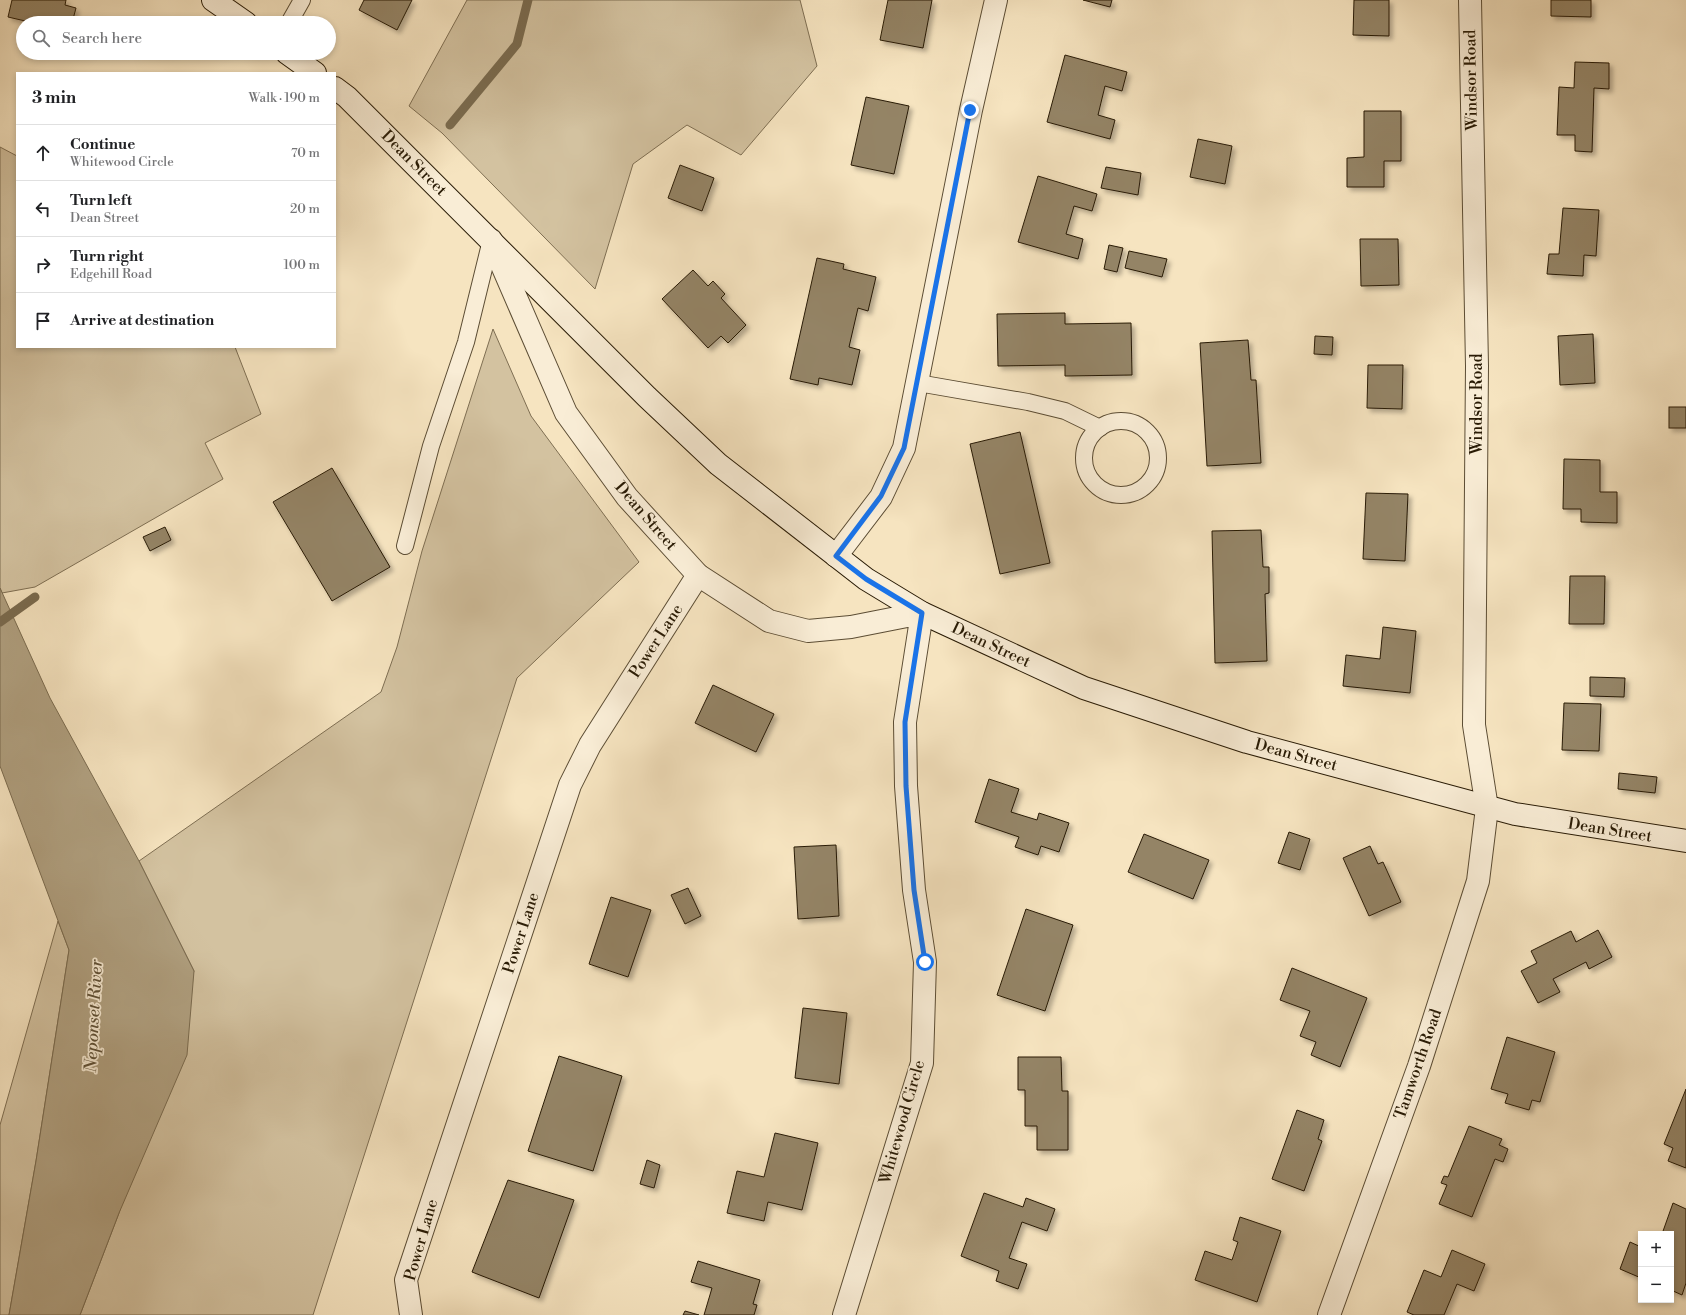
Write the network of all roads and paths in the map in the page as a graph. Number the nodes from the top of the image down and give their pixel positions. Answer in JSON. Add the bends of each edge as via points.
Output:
{"nodes":[{"id":1,"x":213,"y":0,"type":"edge"},
{"id":2,"x":302,"y":0,"type":"edge"},
{"id":3,"x":996,"y":0,"type":"edge"},
{"id":4,"x":1470,"y":0,"type":"edge"},
{"id":5,"x":236,"y":16,"type":"edge"},
{"id":6,"x":293,"y":16,"type":"edge"},
{"id":7,"x":296,"y":60,"type":"edge"},
{"id":8,"x":313,"y":72,"type":"edge"},
{"id":9,"x":336,"y":89,"type":"edge"},
{"id":10,"x":490,"y":240,"type":"junction"},
{"id":11,"x":918,"y":383,"type":"junction"},
{"id":12,"x":1100,"y":428,"type":"junction"},
{"id":13,"x":406,"y":546,"type":"dead end"},
{"id":14,"x":836,"y":556,"type":"junction"},
{"id":15,"x":698,"y":575,"type":"junction"},
{"id":16,"x":922,"y":613,"type":"junction"},
{"id":17,"x":1487,"y":808,"type":"junction"},
{"id":18,"x":1686,"y":841,"type":"edge"},
{"id":19,"x":411,"y":1315,"type":"edge"},
{"id":20,"x":844,"y":1315,"type":"edge"},
{"id":21,"x":1329,"y":1315,"type":"edge"}],
"edges":[{"from":1,"to":5,"type":"street"},
{"from":2,"to":6,"type":"lane"},
{"from":3,"to":11,"type":"street","via":[[970,110]]},
{"from":4,"to":17,"type":"street","name":"Windsor Road","via":[[1477,366],[1474,724]]},
{"from":7,"to":8,"type":"street"},
{"from":9,"to":10,"type":"street","name":"Dean Street","via":[[348,97]]},
{"from":10,"to":13,"type":"lane","via":[[466,342],[431,446]]},
{"from":10,"to":14,"type":"street","name":"Dean Street","via":[[718,464]]},
{"from":10,"to":15,"type":"street","name":"Dean Street","via":[[566,413],[627,497]]},
{"from":11,"to":12,"type":"lane","via":[[1065,411]]},
{"from":11,"to":14,"type":"street","via":[[904,448],[881,496]]},
{"from":12,"to":12,"type":"lane","via":[[1123,422],[1135,424],[1145,430],[1152,439],[1157,450],[1158,462],[1149,483],[1139,491],[1127,495],[1114,495],[1093,483],[1086,472],[1085,447],[1091,436]]},
{"from":14,"to":16,"type":"street","name":"Dean Street","via":[[866,579]]},
{"from":15,"to":16,"type":"street","name":"Dean Street","via":[[769,621],[808,631],[851,627]]},
{"from":15,"to":19,"type":"street","name":"Power Lane","via":[[590,745],[570,785],[406,1280]]},
{"from":16,"to":17,"type":"street","name":"Dean Street","via":[[1084,688],[1247,742]]},
{"from":16,"to":20,"type":"street","name":"Whitewood Circle","via":[[905,722],[906,786],[914,890],[925,962],[922,1063]]},
{"from":17,"to":18,"type":"street","name":"Dean Street"},
{"from":17,"to":21,"type":"street","name":"Tamworth Road","via":[[1478,881],[1420,1066]]}]}
